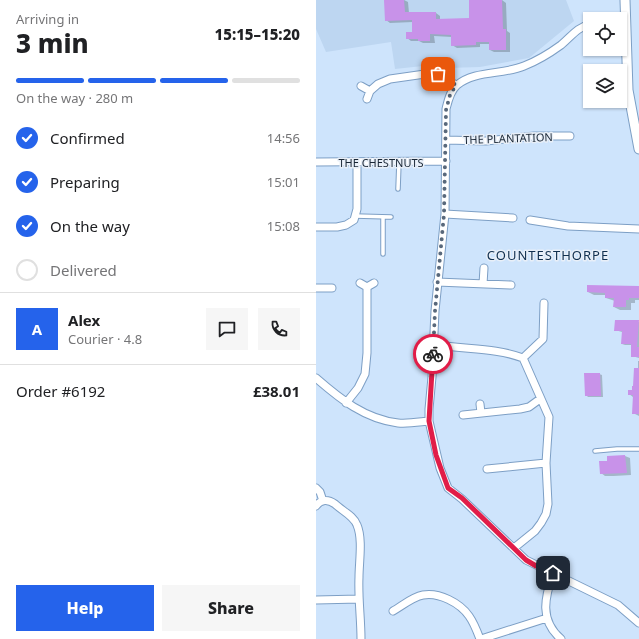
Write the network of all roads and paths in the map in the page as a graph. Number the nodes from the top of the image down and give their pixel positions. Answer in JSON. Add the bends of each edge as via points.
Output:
{"nodes":[{"id":1,"x":624,"y":0,"type":"edge"},
{"id":2,"x":623,"y":12,"type":"edge"},
{"id":3,"x":583,"y":26,"type":"edge"},
{"id":4,"x":625,"y":56,"type":"edge"},
{"id":5,"x":456,"y":85,"type":"junction"},
{"id":6,"x":361,"y":86,"type":"dead end"},
{"id":7,"x":370,"y":91,"type":"junction"},
{"id":8,"x":367,"y":99,"type":"dead end"},
{"id":9,"x":636,"y":111,"type":"edge"},
{"id":10,"x":570,"y":136,"type":"dead end"},
{"id":11,"x":446,"y":140,"type":"junction"},
{"id":12,"x":638,"y":143,"type":"edge"},
{"id":13,"x":446,"y":161,"type":"junction"},
{"id":14,"x":316,"y":162,"type":"edge"},
{"id":15,"x":357,"y":162,"type":"junction"},
{"id":16,"x":399,"y":162,"type":"junction"},
{"id":17,"x":398,"y":189,"type":"dead end"},
{"id":18,"x":488,"y":208,"type":"dead end"},
{"id":19,"x":444,"y":214,"type":"junction"},
{"id":20,"x":355,"y":216,"type":"junction"},
{"id":21,"x":487,"y":216,"type":"junction"},
{"id":22,"x":383,"y":217,"type":"junction"},
{"id":23,"x":391,"y":217,"type":"dead end"},
{"id":24,"x":513,"y":218,"type":"dead end"},
{"id":25,"x":530,"y":220,"type":"dead end"},
{"id":26,"x":316,"y":227,"type":"edge"},
{"id":27,"x":639,"y":229,"type":"edge"},
{"id":28,"x":383,"y":254,"type":"dead end"},
{"id":29,"x":484,"y":268,"type":"dead end"},
{"id":30,"x":438,"y":282,"type":"junction"},
{"id":31,"x":374,"y":283,"type":"dead end"},
{"id":32,"x":484,"y":284,"type":"junction"},
{"id":33,"x":510,"y":285,"type":"dead end"},
{"id":34,"x":316,"y":288,"type":"edge"},
{"id":35,"x":332,"y":288,"type":"dead end"},
{"id":36,"x":544,"y":303,"type":"dead end"},
{"id":37,"x":544,"y":314,"type":"junction"},
{"id":38,"x":552,"y":314,"type":"dead end"},
{"id":39,"x":433,"y":344,"type":"junction"},
{"id":40,"x":523,"y":358,"type":"junction"},
{"id":41,"x":316,"y":378,"type":"edge"},
{"id":42,"x":540,"y":399,"type":"junction"},
{"id":43,"x":346,"y":403,"type":"junction"},
{"id":44,"x":480,"y":404,"type":"dead end"},
{"id":45,"x":481,"y":413,"type":"junction"},
{"id":46,"x":463,"y":415,"type":"dead end"},
{"id":47,"x":429,"y":421,"type":"junction"},
{"id":48,"x":639,"y":449,"type":"edge"},
{"id":49,"x":595,"y":451,"type":"dead end"},
{"id":50,"x":546,"y":463,"type":"junction"},
{"id":51,"x":498,"y":468,"type":"junction"},
{"id":52,"x":487,"y":469,"type":"dead end"},
{"id":53,"x":498,"y":477,"type":"dead end"},
{"id":54,"x":316,"y":488,"type":"edge"},
{"id":55,"x":323,"y":501,"type":"junction"},
{"id":56,"x":316,"y":506,"type":"edge"},
{"id":57,"x":514,"y":548,"type":"junction"},
{"id":58,"x":553,"y":573,"type":"junction"},
{"id":59,"x":359,"y":599,"type":"junction"},
{"id":60,"x":316,"y":600,"type":"edge"},
{"id":61,"x":395,"y":600,"type":"dead end"},
{"id":62,"x":400,"y":607,"type":"junction"},
{"id":63,"x":393,"y":612,"type":"dead end"},
{"id":64,"x":547,"y":618,"type":"junction"},
{"id":65,"x":639,"y":623,"type":"edge"},
{"id":66,"x":361,"y":639,"type":"edge"},
{"id":67,"x":480,"y":639,"type":"edge"},
{"id":68,"x":561,"y":639,"type":"edge"}],
"edges":[{"from":1,"to":2,"type":"street"},
{"from":3,"to":5,"type":"street","via":[[548,54],[523,67],[480,75]]},
{"from":4,"to":9,"type":"street","via":[[628,90]]},
{"from":5,"to":7,"type":"street","via":[[438,74],[425,74],[390,79]]},
{"from":5,"to":11,"type":"street","via":[[446,110]]},
{"from":6,"to":7,"type":"street"},
{"from":7,"to":8,"type":"street"},
{"from":9,"to":12,"type":"street"},
{"from":10,"to":11,"type":"street","name":"THE PLANTATION","via":[[534,136],[486,141]]},
{"from":11,"to":13,"type":"street"},
{"from":13,"to":16,"type":"street","name":"THE CHESTNUTS"},
{"from":13,"to":19,"type":"street"},
{"from":14,"to":15,"type":"street","name":"THE CHESTNUTS"},
{"from":15,"to":16,"type":"street","name":"THE CHESTNUTS"},
{"from":15,"to":20,"type":"street"},
{"from":16,"to":17,"type":"lane"},
{"from":18,"to":21,"type":"street"},
{"from":19,"to":21,"type":"street"},
{"from":19,"to":30,"type":"street"},
{"from":20,"to":22,"type":"lane"},
{"from":20,"to":26,"type":"street","via":[[346,226]]},
{"from":21,"to":24,"type":"street"},
{"from":22,"to":23,"type":"lane"},
{"from":22,"to":28,"type":"lane"},
{"from":25,"to":27,"type":"street","via":[[568,226]]},
{"from":29,"to":32,"type":"street"},
{"from":30,"to":32,"type":"street"},
{"from":30,"to":39,"type":"street"},
{"from":31,"to":43,"type":"street","via":[[364,285],[368,353],[365,374]]},
{"from":32,"to":33,"type":"street"},
{"from":34,"to":35,"type":"street"},
{"from":36,"to":37,"type":"street"},
{"from":37,"to":38,"type":"street"},
{"from":37,"to":40,"type":"street","via":[[542,339]]},
{"from":39,"to":40,"type":"street","via":[[510,353]]},
{"from":39,"to":47,"type":"street"},
{"from":40,"to":42,"type":"street"},
{"from":41,"to":43,"type":"street"},
{"from":42,"to":45,"type":"street","via":[[529,407]]},
{"from":42,"to":50,"type":"street","via":[[548,417]]},
{"from":43,"to":47,"type":"street","via":[[374,418],[399,423]]},
{"from":44,"to":45,"type":"street"},
{"from":45,"to":46,"type":"street"},
{"from":47,"to":57,"type":"street","via":[[436,455],[448,488],[462,498]]},
{"from":48,"to":49,"type":"lane"},
{"from":50,"to":51,"type":"street"},
{"from":50,"to":57,"type":"street","via":[[546,514],[534,531]]},
{"from":51,"to":52,"type":"street"},
{"from":51,"to":53,"type":"street"},
{"from":54,"to":55,"type":"street"},
{"from":55,"to":56,"type":"street"},
{"from":55,"to":59,"type":"street","via":[[330,501],[357,524],[361,561],[358,577]]},
{"from":57,"to":58,"type":"street","via":[[526,560]]},
{"from":58,"to":64,"type":"street","via":[[547,591]]},
{"from":58,"to":65,"type":"street","via":[[618,605]]},
{"from":59,"to":60,"type":"street"},
{"from":59,"to":66,"type":"street"},
{"from":61,"to":62,"type":"street"},
{"from":62,"to":63,"type":"street"},
{"from":62,"to":67,"type":"street","via":[[423,595],[447,598],[468,614]]},
{"from":64,"to":67,"type":"street"},
{"from":64,"to":68,"type":"street","via":[[551,628]]}]}
